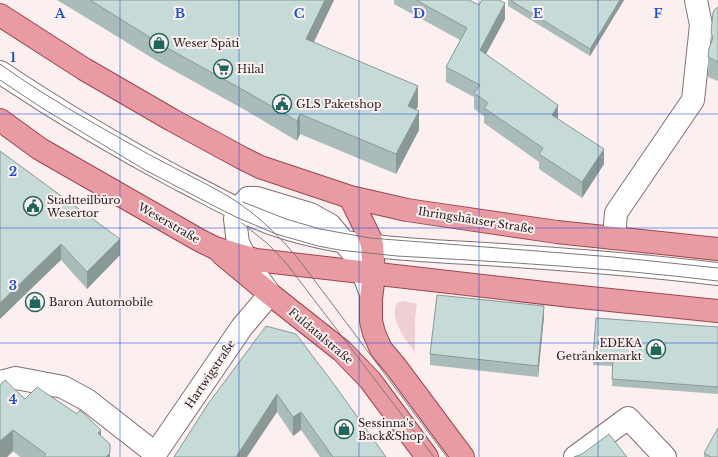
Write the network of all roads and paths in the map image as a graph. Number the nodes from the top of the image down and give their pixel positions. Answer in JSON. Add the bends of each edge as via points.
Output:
{"nodes":[{"id":1,"x":696,"y":0,"type":"edge"},
{"id":2,"x":0,"y":14,"type":"edge"},
{"id":3,"x":0,"y":72,"type":"edge"},
{"id":4,"x":0,"y":120,"type":"edge"},
{"id":5,"x":350,"y":197,"type":"junction"},
{"id":6,"x":238,"y":210,"type":"junction"},
{"id":7,"x":614,"y":238,"type":"junction"},
{"id":8,"x":345,"y":242,"type":"junction"},
{"id":9,"x":372,"y":246,"type":"junction"},
{"id":10,"x":215,"y":248,"type":"junction"},
{"id":11,"x":718,"y":249,"type":"edge"},
{"id":12,"x":245,"y":257,"type":"junction"},
{"id":13,"x":714,"y":272,"type":"edge"},
{"id":14,"x":369,"y":273,"type":"junction"},
{"id":15,"x":270,"y":294,"type":"junction"},
{"id":16,"x":718,"y":311,"type":"edge"},
{"id":17,"x":0,"y":382,"type":"edge"},
{"id":18,"x":155,"y":456,"type":"edge"},
{"id":19,"x":427,"y":457,"type":"edge"},
{"id":20,"x":463,"y":457,"type":"edge"},
{"id":21,"x":575,"y":457,"type":"edge"},
{"id":22,"x":665,"y":457,"type":"edge"}],
"edges":[{"from":1,"to":7,"type":"street","via":[[701,25],[693,100],[616,213]]},
{"from":2,"to":5,"type":"main road","name":"Ihringshäuser Straße","via":[[84,69],[242,158],[260,167]]},
{"from":3,"to":6,"type":"street","via":[[83,125]]},
{"from":4,"to":10,"type":"main road","name":"Weserstraße","via":[[47,153]]},
{"from":5,"to":7,"type":"main road","name":"Ihringshäuser Straße","via":[[407,210]]},
{"from":5,"to":9,"type":"main road"},
{"from":6,"to":8,"type":"street","via":[[284,228]]},
{"from":6,"to":12,"type":"street","via":[[235,219],[238,243]]},
{"from":7,"to":11,"type":"main road","name":"Ihringshäuser Straße"},
{"from":8,"to":9,"type":"street"},
{"from":8,"to":14,"type":"street"},
{"from":9,"to":13,"type":"street"},
{"from":9,"to":14,"type":"main road"},
{"from":10,"to":12,"type":"main road","name":"Weserstraße"},
{"from":10,"to":15,"type":"main road","name":"Fuldatalstraße"},
{"from":12,"to":14,"type":"main road","name":"Weserstraße"},
{"from":12,"to":15,"type":"street"},
{"from":14,"to":16,"type":"main road"},
{"from":14,"to":20,"type":"main road","via":[[371,321],[381,349]]},
{"from":15,"to":18,"type":"street","name":"Hartwigstraße","via":[[242,327]]},
{"from":15,"to":19,"type":"main road","name":"Fuldatalstraße","via":[[342,351],[370,380]]},
{"from":17,"to":18,"type":"street","via":[[16,378],[63,386],[87,400]]},
{"from":21,"to":22,"type":"street","via":[[628,418]]}]}
